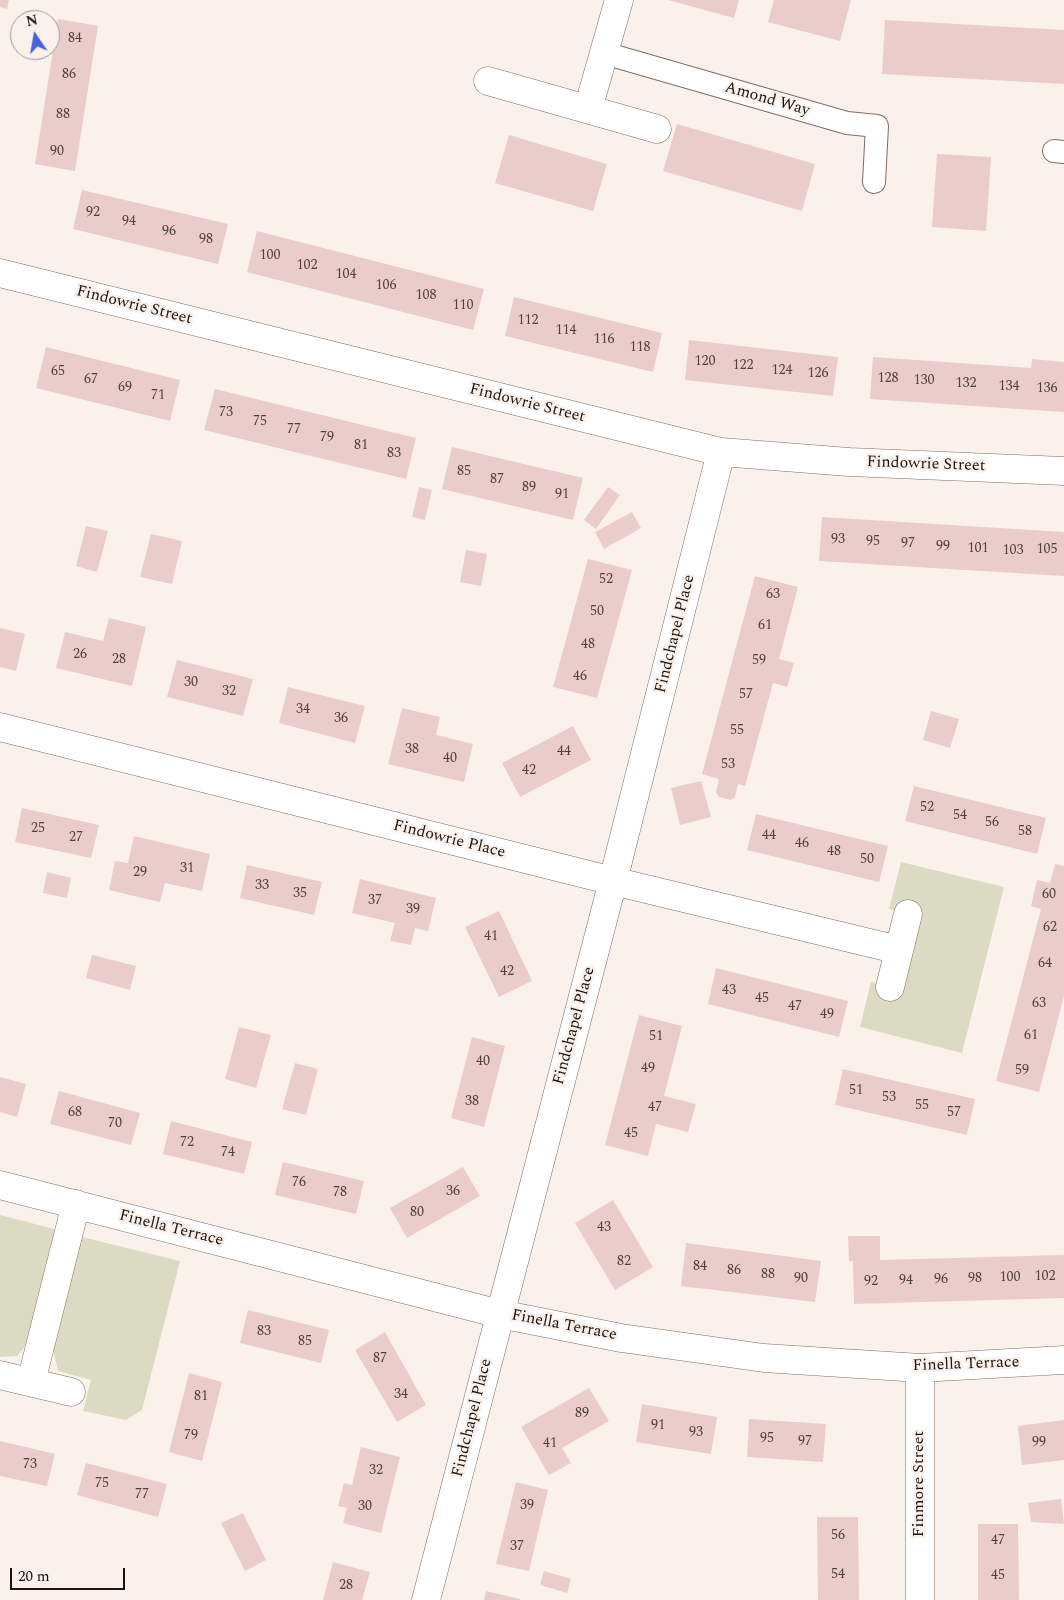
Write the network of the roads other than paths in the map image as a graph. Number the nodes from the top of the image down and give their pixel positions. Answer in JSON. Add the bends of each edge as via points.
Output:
{"nodes":[{"id":1,"x":619,"y":0,"type":"edge"},
{"id":2,"x":604,"y":53,"type":"junction"},
{"id":3,"x":488,"y":80,"type":"dead end"},
{"id":4,"x":588,"y":109,"type":"junction"},
{"id":5,"x":657,"y":128,"type":"dead end"},
{"id":6,"x":874,"y":182,"type":"dead end"},
{"id":7,"x":0,"y":273,"type":"edge"},
{"id":8,"x":721,"y":452,"type":"junction"},
{"id":9,"x":1064,"y":471,"type":"edge"},
{"id":10,"x":0,"y":727,"type":"edge"},
{"id":11,"x":614,"y":881,"type":"junction"},
{"id":12,"x":908,"y":914,"type":"dead end"},
{"id":13,"x":899,"y":950,"type":"junction"},
{"id":14,"x":890,"y":987,"type":"dead end"},
{"id":15,"x":0,"y":1185,"type":"edge"},
{"id":16,"x":76,"y":1204,"type":"junction"},
{"id":17,"x":500,"y":1314,"type":"junction"},
{"id":18,"x":1064,"y":1360,"type":"edge"},
{"id":19,"x":920,"y":1368,"type":"junction"},
{"id":20,"x":0,"y":1375,"type":"edge"},
{"id":21,"x":31,"y":1382,"type":"junction"},
{"id":22,"x":71,"y":1392,"type":"dead end"},
{"id":23,"x":426,"y":1600,"type":"edge"},
{"id":24,"x":920,"y":1600,"type":"edge"}],
"edges":[{"from":1,"to":2,"type":"street"},
{"from":2,"to":4,"type":"street"},
{"from":2,"to":6,"type":"lane","name":"Amond Way","via":[[848,124],[878,126]]},
{"from":3,"to":4,"type":"street"},
{"from":4,"to":5,"type":"street"},
{"from":7,"to":8,"type":"street","name":"Findowrie Street"},
{"from":8,"to":9,"type":"street","name":"Findowrie Street","via":[[849,462]]},
{"from":8,"to":11,"type":"street","name":"Findchapel Place"},
{"from":10,"to":11,"type":"street","name":"Findowrie Place"},
{"from":11,"to":13,"type":"street","name":"Findowrie Place"},
{"from":11,"to":17,"type":"street","name":"Findchapel Place"},
{"from":12,"to":13,"type":"street"},
{"from":13,"to":14,"type":"street"},
{"from":15,"to":16,"type":"street","name":"Finella Terrace"},
{"from":16,"to":17,"type":"street","name":"Finella Terrace"},
{"from":16,"to":21,"type":"street"},
{"from":17,"to":19,"type":"street","name":"Finella Terrace","via":[[621,1338],[764,1358]]},
{"from":17,"to":23,"type":"street","name":"Findchapel Place"},
{"from":18,"to":19,"type":"street","name":"Finella Terrace"},
{"from":19,"to":24,"type":"street","name":"Finmore Street"},
{"from":20,"to":21,"type":"street"},
{"from":21,"to":22,"type":"street"}]}
